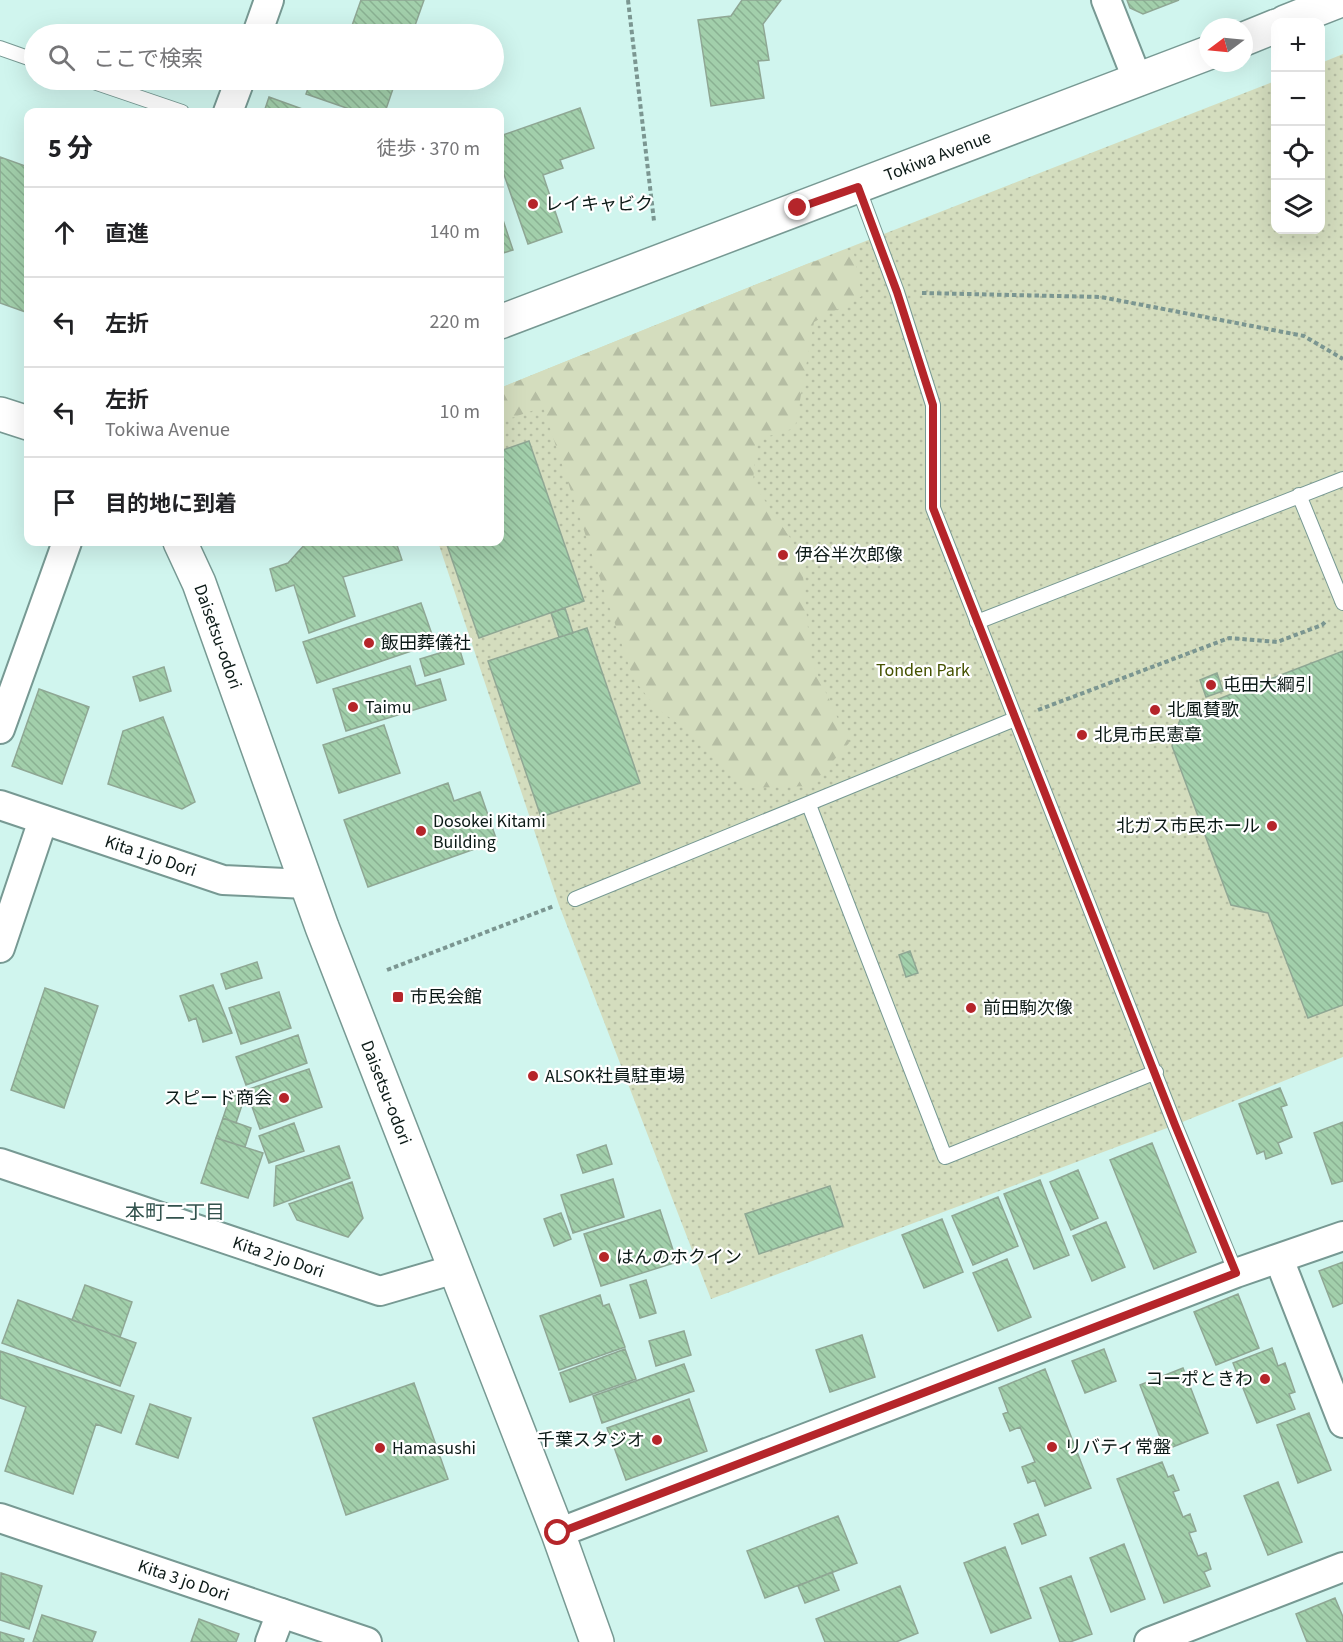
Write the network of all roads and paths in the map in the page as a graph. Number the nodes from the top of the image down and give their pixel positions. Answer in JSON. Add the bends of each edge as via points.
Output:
{"nodes":[{"id":1,"x":269,"y":0,"type":"edge"},
{"id":2,"x":628,"y":0,"type":"edge"},
{"id":3,"x":1106,"y":0,"type":"edge"},
{"id":4,"x":1341,"y":0,"type":"edge"},
{"id":5,"x":1295,"y":18,"type":"edge"},
{"id":6,"x":261,"y":24,"type":"edge"},
{"id":7,"x":1271,"y":28,"type":"edge"},
{"id":8,"x":1253,"y":35,"type":"edge"},
{"id":9,"x":0,"y":48,"type":"edge"},
{"id":10,"x":24,"y":56,"type":"edge"},
{"id":11,"x":1199,"y":57,"type":"edge"},
{"id":12,"x":1138,"y":81,"type":"junction"},
{"id":13,"x":117,"y":90,"type":"edge"},
{"id":14,"x":236,"y":90,"type":"edge"},
{"id":15,"x":170,"y":108,"type":"edge"},
{"id":16,"x":230,"y":108,"type":"edge"},
{"id":17,"x":858,"y":187,"type":"junction"},
{"id":18,"x":654,"y":220,"type":"dead end"},
{"id":19,"x":897,"y":292,"type":"junction"},
{"id":20,"x":504,"y":320,"type":"edge"},
{"id":21,"x":1343,"y":359,"type":"edge"},
{"id":22,"x":0,"y":414,"type":"edge"},
{"id":23,"x":24,"y":422,"type":"edge"},
{"id":24,"x":1343,"y":479,"type":"edge"},
{"id":25,"x":1299,"y":495,"type":"junction"},
{"id":26,"x":66,"y":546,"type":"edge"},
{"id":27,"x":182,"y":546,"type":"edge"},
{"id":28,"x":1342,"y":604,"type":"edge"},
{"id":29,"x":977,"y":622,"type":"junction"},
{"id":30,"x":1015,"y":719,"type":"junction"},
{"id":31,"x":0,"y":729,"type":"edge"},
{"id":32,"x":0,"y":805,"type":"edge"},
{"id":33,"x":809,"y":805,"type":"junction"},
{"id":34,"x":44,"y":820,"type":"junction"},
{"id":35,"x":306,"y":884,"type":"junction"},
{"id":36,"x":575,"y":899,"type":"joint"},
{"id":37,"x":0,"y":948,"type":"edge"},
{"id":38,"x":387,"y":970,"type":"dead end"},
{"id":39,"x":1156,"y":1072,"type":"junction"},
{"id":40,"x":0,"y":1163,"type":"edge"},
{"id":41,"x":1343,"y":1236,"type":"edge"},
{"id":42,"x":1279,"y":1259,"type":"junction"},
{"id":43,"x":455,"y":1269,"type":"junction"},
{"id":44,"x":1236,"y":1273,"type":"junction"},
{"id":45,"x":1343,"y":1423,"type":"edge"},
{"id":46,"x":0,"y":1518,"type":"edge"},
{"id":47,"x":558,"y":1533,"type":"junction"},
{"id":48,"x":1343,"y":1567,"type":"edge"},
{"id":49,"x":281,"y":1613,"type":"junction"},
{"id":50,"x":270,"y":1642,"type":"edge"},
{"id":51,"x":367,"y":1642,"type":"edge"},
{"id":52,"x":597,"y":1642,"type":"edge"},
{"id":53,"x":1149,"y":1642,"type":"edge"}],
"edges":[{"from":1,"to":6,"type":"street"},
{"from":2,"to":18,"type":"path"},
{"from":3,"to":12,"type":"street"},
{"from":4,"to":5,"type":"main road"},
{"from":7,"to":8,"type":"main road"},
{"from":9,"to":10,"type":"lane"},
{"from":11,"to":12,"type":"main road","name":"Tokiwa Avenue"},
{"from":12,"to":17,"type":"main road","name":"Tokiwa Avenue"},
{"from":13,"to":15,"type":"lane"},
{"from":14,"to":16,"type":"street"},
{"from":17,"to":19,"type":"lane"},
{"from":17,"to":20,"type":"main road","name":"Tokiwa Avenue"},
{"from":19,"to":21,"type":"path","via":[[1101,297],[1304,336]]},
{"from":19,"to":29,"type":"lane","via":[[933,405],[933,508]]},
{"from":22,"to":23,"type":"main road"},
{"from":24,"to":25,"type":"lane"},
{"from":25,"to":28,"type":"lane"},
{"from":25,"to":29,"type":"lane"},
{"from":26,"to":31,"type":"street"},
{"from":27,"to":35,"type":"main road","name":"Daisetsu-odori","via":[[199,583]]},
{"from":28,"to":30,"type":"path","via":[[1323,625],[1277,642],[1229,638]]},
{"from":29,"to":30,"type":"lane"},
{"from":30,"to":33,"type":"lane"},
{"from":30,"to":39,"type":"lane"},
{"from":32,"to":34,"type":"street","name":"Kita 1 jo Dori"},
{"from":33,"to":36,"type":"lane"},
{"from":33,"to":39,"type":"lane","via":[[945,1157]]},
{"from":34,"to":35,"type":"street","name":"Kita 1 jo Dori","via":[[223,880]]},
{"from":34,"to":37,"type":"street"},
{"from":35,"to":43,"type":"main road","name":"Daisetsu-odori"},
{"from":36,"to":38,"type":"path"},
{"from":39,"to":44,"type":"lane"},
{"from":40,"to":43,"type":"street","name":"Kita 2 jo Dori","via":[[380,1291]]},
{"from":41,"to":42,"type":"street"},
{"from":42,"to":44,"type":"street"},
{"from":42,"to":45,"type":"street"},
{"from":43,"to":47,"type":"main road","name":"Daisetsu-odori"},
{"from":44,"to":47,"type":"street"},
{"from":46,"to":49,"type":"street","name":"Kita 3 jo Dori"},
{"from":47,"to":52,"type":"main road","name":"Daisetsu-odori"},
{"from":48,"to":53,"type":"street"},
{"from":49,"to":50,"type":"street"},
{"from":49,"to":51,"type":"street","name":"Kita 3 jo Dori"}]}
